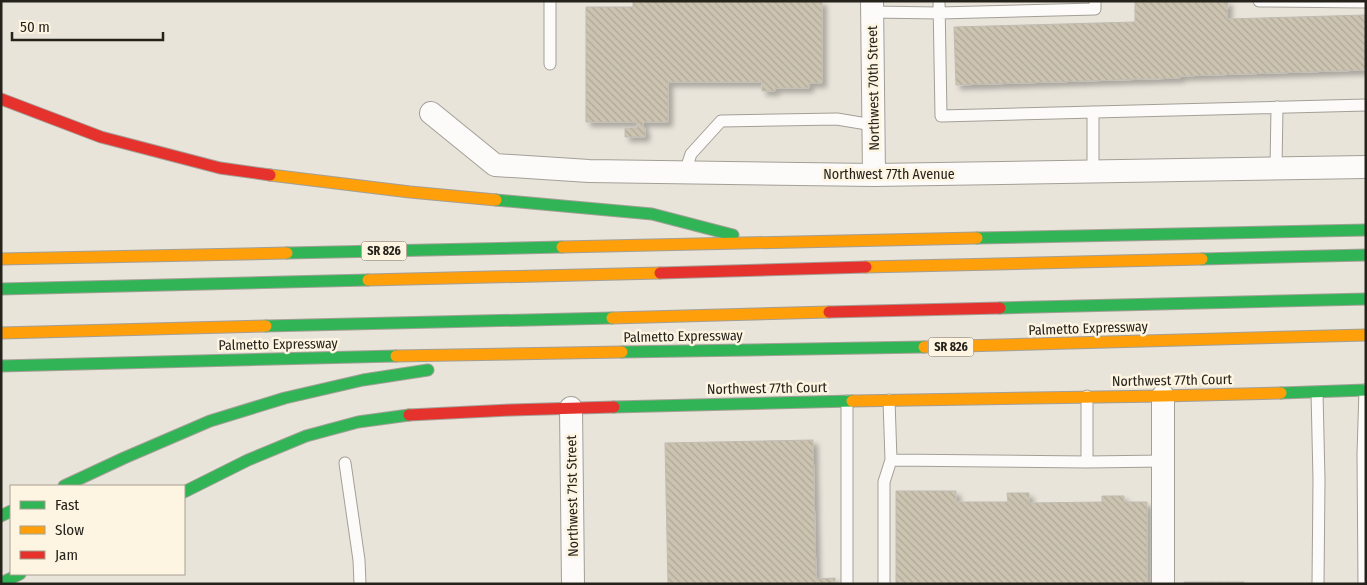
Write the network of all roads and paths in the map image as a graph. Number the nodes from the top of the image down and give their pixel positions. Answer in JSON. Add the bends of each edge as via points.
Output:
{"nodes":[{"id":1,"x":550,"y":1,"type":"edge"},
{"id":2,"x":939,"y":1,"type":"edge"},
{"id":3,"x":1095,"y":1,"type":"edge"},
{"id":4,"x":1259,"y":1,"type":"edge"},
{"id":5,"x":1366,"y":2,"type":"edge"},
{"id":6,"x":872,"y":6,"type":"edge"},
{"id":7,"x":939,"y":14,"type":"junction"},
{"id":8,"x":550,"y":64,"type":"dead end"},
{"id":9,"x":1,"y":99,"type":"edge"},
{"id":10,"x":1366,"y":105,"type":"edge"},
{"id":11,"x":1277,"y":108,"type":"junction"},
{"id":12,"x":1093,"y":112,"type":"junction"},
{"id":13,"x":431,"y":113,"type":"dead end"},
{"id":14,"x":874,"y":125,"type":"junction"},
{"id":15,"x":1366,"y":166,"type":"edge"},
{"id":16,"x":1276,"y":168,"type":"junction"},
{"id":17,"x":1093,"y":171,"type":"junction"},
{"id":18,"x":685,"y":172,"type":"junction"},
{"id":19,"x":874,"y":175,"type":"junction"},
{"id":20,"x":1366,"y":230,"type":"edge"},
{"id":21,"x":766,"y":244,"type":"junction"},
{"id":22,"x":1366,"y":255,"type":"edge"},
{"id":23,"x":1,"y":259,"type":"edge"},
{"id":24,"x":1,"y":289,"type":"edge"},
{"id":25,"x":1366,"y":299,"type":"edge"},
{"id":26,"x":1,"y":333,"type":"edge"},
{"id":27,"x":1366,"y":335,"type":"edge"},
{"id":28,"x":536,"y":353,"type":"junction"},
{"id":29,"x":1,"y":366,"type":"edge"},
{"id":30,"x":1365,"y":390,"type":"edge"},
{"id":31,"x":1317,"y":392,"type":"junction"},
{"id":32,"x":1087,"y":396,"type":"junction"},
{"id":33,"x":1163,"y":396,"type":"junction"},
{"id":34,"x":889,"y":400,"type":"junction"},
{"id":35,"x":847,"y":401,"type":"junction"},
{"id":36,"x":571,"y":408,"type":"junction"},
{"id":37,"x":1365,"y":454,"type":"edge"},
{"id":38,"x":891,"y":460,"type":"junction"},
{"id":39,"x":1164,"y":461,"type":"junction"},
{"id":40,"x":1087,"y":462,"type":"junction"},
{"id":41,"x":345,"y":463,"type":"dead end"},
{"id":42,"x":66,"y":485,"type":"edge"},
{"id":43,"x":185,"y":492,"type":"edge"},
{"id":44,"x":18,"y":575,"type":"edge"},
{"id":45,"x":1,"y":583,"type":"edge"},
{"id":46,"x":360,"y":584,"type":"edge"},
{"id":47,"x":573,"y":584,"type":"edge"},
{"id":48,"x":848,"y":584,"type":"edge"},
{"id":49,"x":884,"y":584,"type":"edge"},
{"id":50,"x":1163,"y":584,"type":"edge"},
{"id":51,"x":1318,"y":584,"type":"edge"},
{"id":52,"x":1364,"y":584,"type":"edge"}],
"edges":[{"from":1,"to":8,"type":"lane"},
{"from":2,"to":7,"type":"lane"},
{"from":3,"to":7,"type":"lane","via":[[1095,9]]},
{"from":4,"to":5,"type":"lane"},
{"from":6,"to":7,"type":"lane"},
{"from":6,"to":14,"type":"street","name":"Northwest 70th Street"},
{"from":7,"to":12,"type":"lane","via":[[941,116]]},
{"from":9,"to":21,"type":"main road","via":[[101,137],[220,168],[321,182],[652,214]]},
{"from":10,"to":11,"type":"lane"},
{"from":11,"to":12,"type":"lane"},
{"from":11,"to":16,"type":"lane"},
{"from":12,"to":17,"type":"lane"},
{"from":13,"to":18,"type":"street","name":"Northwest 77th Avenue","via":[[495,165],[589,171]]},
{"from":14,"to":18,"type":"lane","via":[[837,119],[721,120],[691,154]]},
{"from":14,"to":19,"type":"street","name":"Northwest 70th Street"},
{"from":15,"to":16,"type":"street","name":"Northwest 77th Avenue"},
{"from":16,"to":17,"type":"street","name":"Northwest 77th Avenue"},
{"from":17,"to":19,"type":"street","name":"Northwest 77th Avenue"},
{"from":18,"to":19,"type":"street","name":"Northwest 77th Avenue"},
{"from":20,"to":21,"type":"main road","number":"SR 826"},
{"from":21,"to":23,"type":"main road","number":"SR 826"},
{"from":22,"to":24,"type":"main road"},
{"from":25,"to":26,"type":"main road"},
{"from":27,"to":28,"type":"main road","name":"Palmetto Expressway","number":"SR 826","via":[[864,349]]},
{"from":28,"to":29,"type":"main road","name":"Palmetto Expressway","number":"SR 826"},
{"from":28,"to":42,"type":"main road","via":[[363,380],[285,398],[219,418]]},
{"from":30,"to":31,"type":"main road","name":"Northwest 77th Court"},
{"from":30,"to":37,"type":"lane"},
{"from":31,"to":33,"type":"main road","name":"Northwest 77th Court"},
{"from":31,"to":51,"type":"lane"},
{"from":32,"to":33,"type":"main road","name":"Northwest 77th Court"},
{"from":32,"to":34,"type":"main road","name":"Northwest 77th Court"},
{"from":32,"to":40,"type":"lane"},
{"from":33,"to":39,"type":"street"},
{"from":34,"to":35,"type":"main road","name":"Northwest 77th Court"},
{"from":34,"to":38,"type":"lane"},
{"from":35,"to":36,"type":"main road","name":"Northwest 77th Court"},
{"from":35,"to":48,"type":"lane"},
{"from":36,"to":43,"type":"main road","name":"Northwest 77th Court","via":[[401,415],[358,422],[277,447]]},
{"from":36,"to":47,"type":"street","name":"Northwest 71st Street"},
{"from":37,"to":52,"type":"lane"},
{"from":38,"to":40,"type":"lane"},
{"from":38,"to":49,"type":"lane","via":[[884,482]]},
{"from":39,"to":40,"type":"lane"},
{"from":39,"to":50,"type":"street"},
{"from":41,"to":46,"type":"lane"},
{"from":44,"to":45,"type":"main road"}]}
